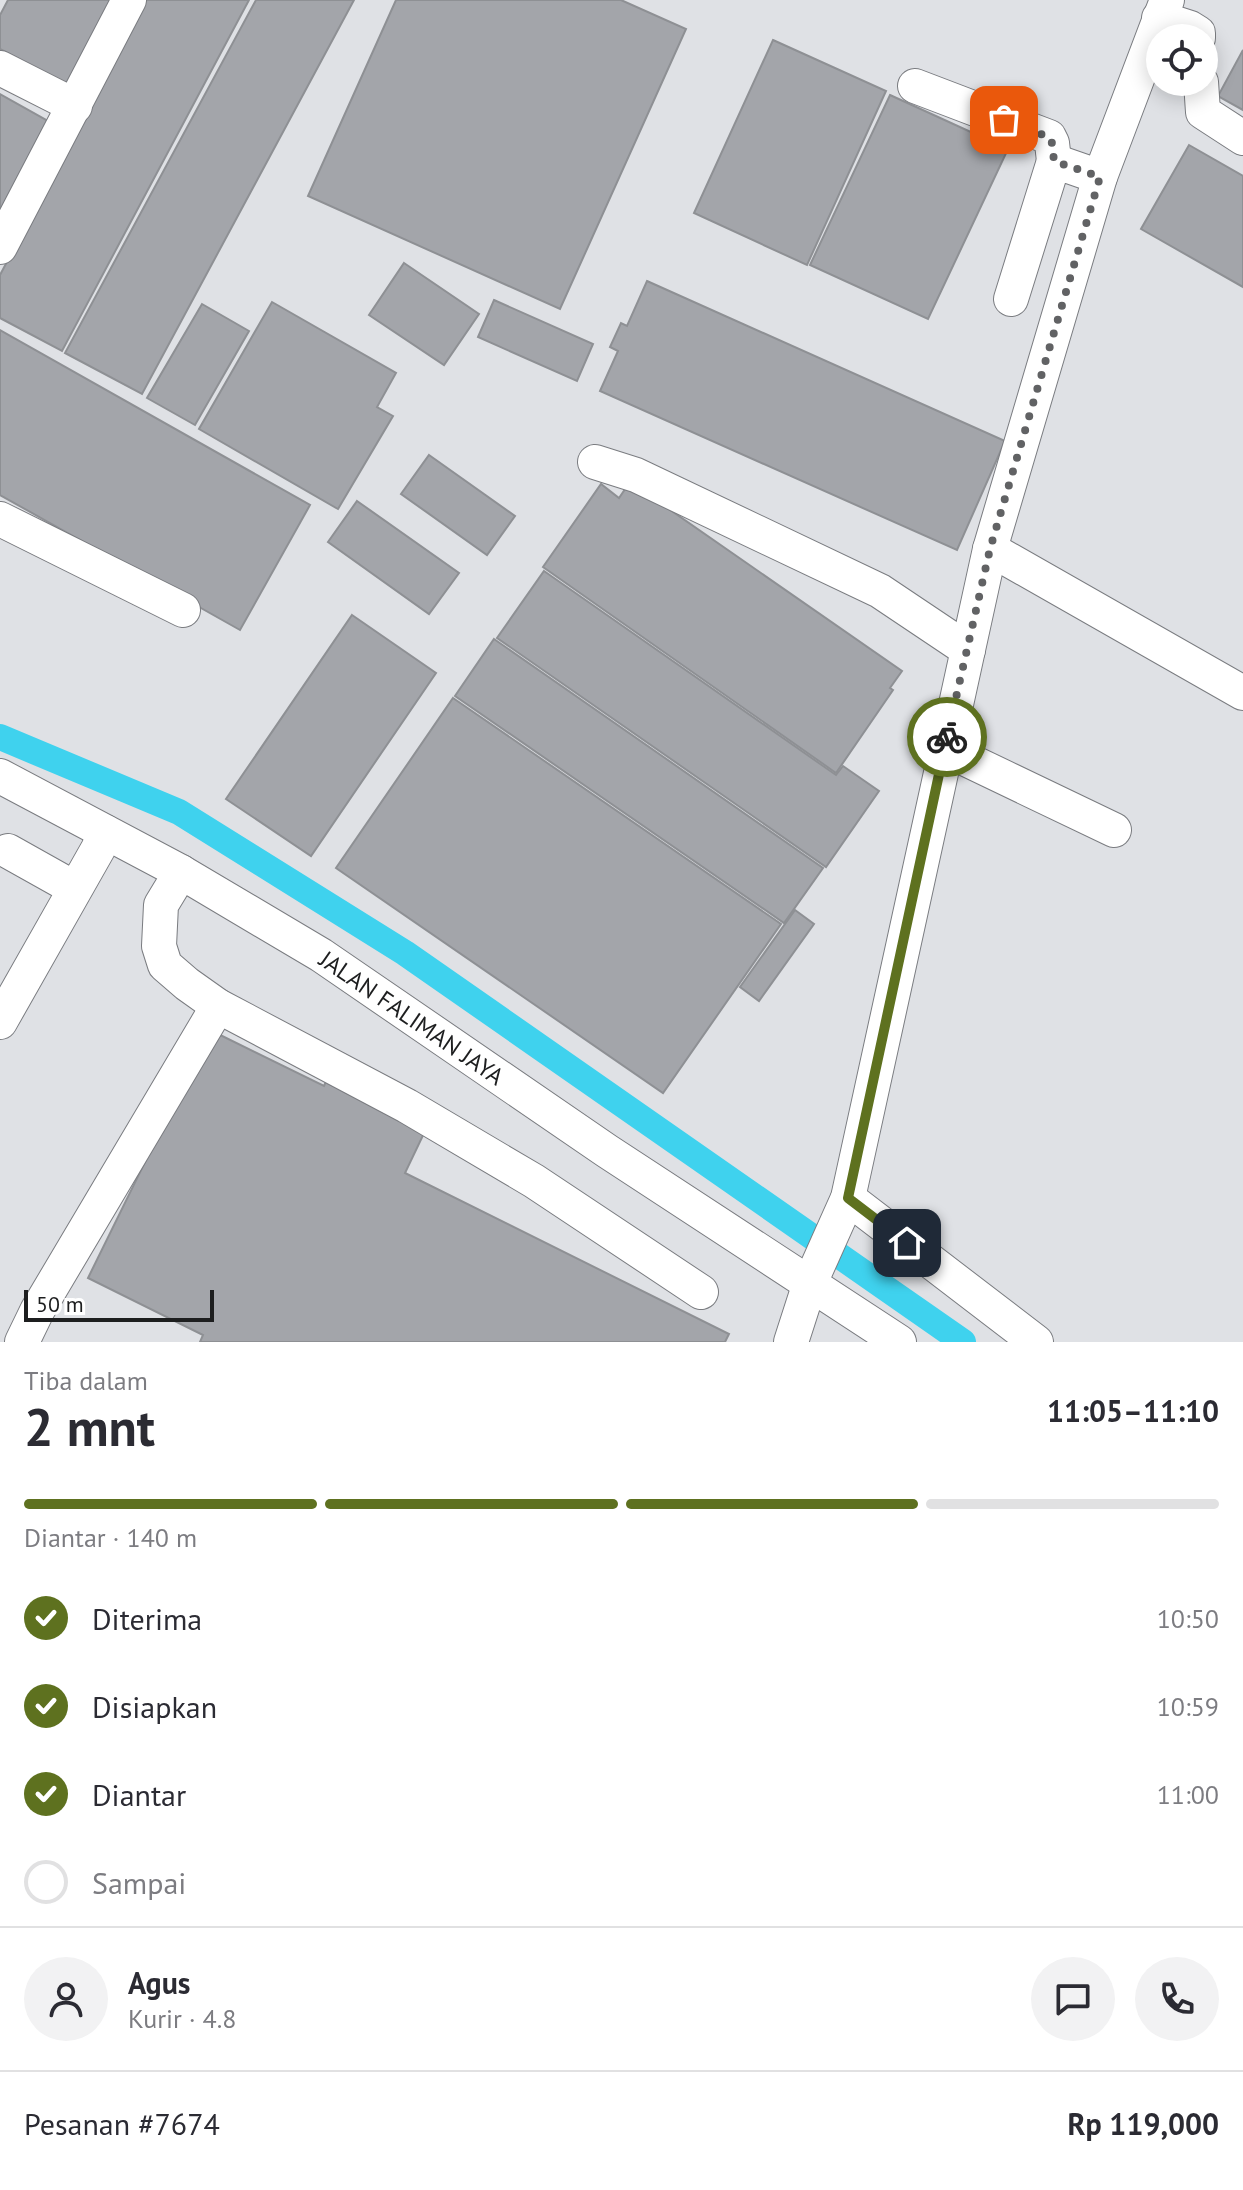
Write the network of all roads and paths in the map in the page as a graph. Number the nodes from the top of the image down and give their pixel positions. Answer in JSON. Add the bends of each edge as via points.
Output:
{"nodes":[{"id":1,"x":129,"y":0,"type":"edge"},
{"id":2,"x":1163,"y":9,"type":"edge"},
{"id":3,"x":1184,"y":24,"type":"edge"},
{"id":4,"x":0,"y":68,"type":"edge"},
{"id":5,"x":915,"y":86,"type":"dead end"},
{"id":6,"x":1202,"y":96,"type":"edge"},
{"id":7,"x":75,"y":106,"type":"junction"},
{"id":8,"x":1243,"y":138,"type":"edge"},
{"id":9,"x":1054,"y":161,"type":"junction"},
{"id":10,"x":1100,"y":177,"type":"junction"},
{"id":11,"x":0,"y":247,"type":"edge"},
{"id":12,"x":1011,"y":299,"type":"dead end"},
{"id":13,"x":595,"y":462,"type":"dead end"},
{"id":14,"x":0,"y":519,"type":"edge"},
{"id":15,"x":990,"y":549,"type":"junction"},
{"id":16,"x":183,"y":610,"type":"dead end"},
{"id":17,"x":968,"y":650,"type":"junction"},
{"id":18,"x":1243,"y":693,"type":"edge"},
{"id":19,"x":945,"y":749,"type":"junction"},
{"id":20,"x":0,"y":776,"type":"edge"},
{"id":21,"x":1114,"y":830,"type":"dead end"},
{"id":22,"x":105,"y":832,"type":"junction"},
{"id":23,"x":8,"y":851,"type":"dead end"},
{"id":24,"x":181,"y":872,"type":"junction"},
{"id":25,"x":74,"y":888,"type":"junction"},
{"id":26,"x":218,"y":1006,"type":"junction"},
{"id":27,"x":0,"y":1022,"type":"edge"},
{"id":28,"x":848,"y":1198,"type":"junction"},
{"id":29,"x":814,"y":1276,"type":"junction"},
{"id":30,"x":701,"y":1292,"type":"dead end"},
{"id":31,"x":22,"y":1342,"type":"edge"},
{"id":32,"x":791,"y":1342,"type":"edge"},
{"id":33,"x":899,"y":1342,"type":"edge"},
{"id":34,"x":1036,"y":1342,"type":"edge"}],
"edges":[{"from":1,"to":7,"type":"street"},
{"from":2,"to":3,"type":"street"},
{"from":2,"to":10,"type":"street"},
{"from":4,"to":7,"type":"street"},
{"from":5,"to":9,"type":"street","via":[[1049,137]]},
{"from":6,"to":8,"type":"street","via":[[1203,112]]},
{"from":7,"to":11,"type":"street"},
{"from":9,"to":10,"type":"street"},
{"from":9,"to":12,"type":"street"},
{"from":10,"to":15,"type":"street"},
{"from":13,"to":17,"type":"street","via":[[636,475],[880,591]]},
{"from":14,"to":16,"type":"street"},
{"from":15,"to":17,"type":"street"},
{"from":15,"to":18,"type":"street"},
{"from":17,"to":19,"type":"street"},
{"from":19,"to":21,"type":"street"},
{"from":19,"to":28,"type":"street"},
{"from":20,"to":22,"type":"street","name":"JALAN FALIMAN JAYA"},
{"from":22,"to":24,"type":"street","name":"JALAN FALIMAN JAYA"},
{"from":22,"to":25,"type":"street"},
{"from":23,"to":25,"type":"street"},
{"from":24,"to":26,"type":"street","via":[[161,905],[159,946],[165,965]]},
{"from":24,"to":29,"type":"street","name":"JALAN FALIMAN JAYA","via":[[321,955],[607,1151]]},
{"from":25,"to":27,"type":"street"},
{"from":26,"to":30,"type":"street","via":[[445,1128]]},
{"from":26,"to":31,"type":"street"},
{"from":28,"to":29,"type":"street"},
{"from":28,"to":34,"type":"street"},
{"from":29,"to":32,"type":"street"},
{"from":29,"to":33,"type":"street","name":"JALAN FALIMAN JAYA"}]}
